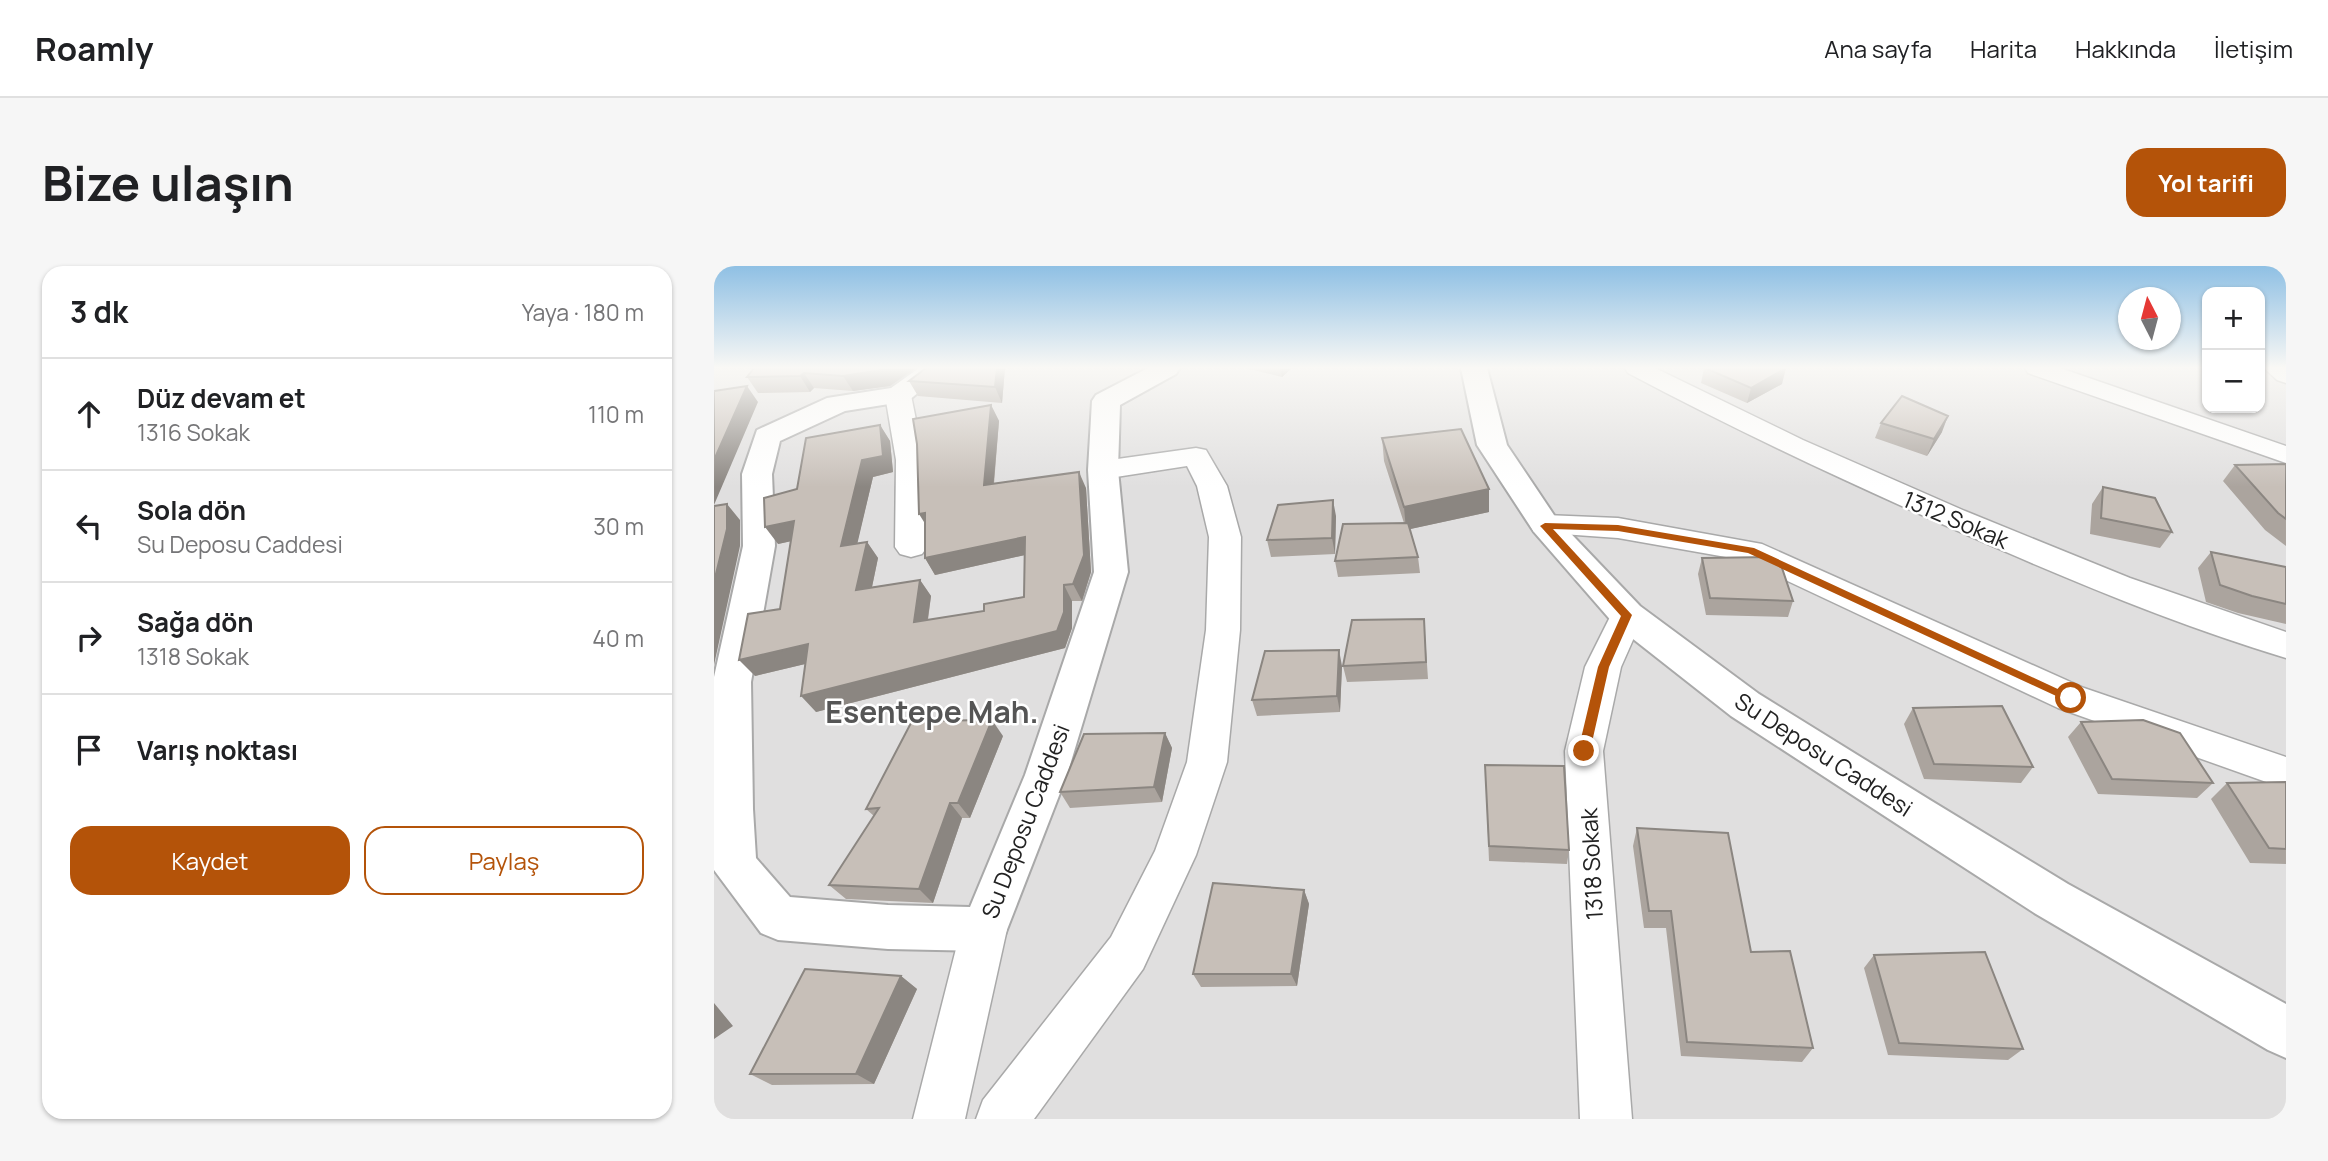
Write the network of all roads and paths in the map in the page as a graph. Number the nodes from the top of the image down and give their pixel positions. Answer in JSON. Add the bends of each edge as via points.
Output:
{"nodes":[{"id":1,"x":829,"y":408,"type":"edge"},
{"id":2,"x":901,"y":408,"type":"edge"},
{"id":3,"x":1105,"y":408,"type":"edge"},
{"id":4,"x":1483,"y":408,"type":"edge"},
{"id":5,"x":1715,"y":408,"type":"edge"},
{"id":6,"x":2151,"y":408,"type":"edge"},
{"id":7,"x":2286,"y":455,"type":"edge"},
{"id":8,"x":1102,"y":470,"type":"junction"},
{"id":9,"x":1545,"y":526,"type":"junction"},
{"id":10,"x":912,"y":547,"type":"dead end"},
{"id":11,"x":1627,"y":615,"type":"junction"},
{"id":12,"x":2286,"y":645,"type":"edge"},
{"id":13,"x":2286,"y":773,"type":"edge"},
{"id":14,"x":984,"y":929,"type":"junction"},
{"id":15,"x":2286,"y":1031,"type":"edge"},
{"id":16,"x":939,"y":1119,"type":"edge"},
{"id":17,"x":1002,"y":1119,"type":"edge"},
{"id":18,"x":1606,"y":1119,"type":"edge"}],
"edges":[{"from":1,"to":14,"type":"street","name":"Su Deposu Caddesi","via":[[767,436],[757,474],[759,546],[732,682],[734,865],[778,918]]},
{"from":2,"to":10,"type":"street","via":[[910,460]]},
{"from":3,"to":8,"type":"street","name":"Su Deposu Caddesi"},
{"from":4,"to":9,"type":"street","name":"Su Deposu Caddesi","via":[[1492,445]]},
{"from":5,"to":12,"type":"street","name":"1312 Sokak","via":[[1789,446],[2064,565]]},
{"from":6,"to":7,"type":"street"},
{"from":8,"to":14,"type":"street","name":"Su Deposu Caddesi","via":[[1111,572],[1046,775]]},
{"from":8,"to":17,"type":"street","via":[[1196,456],[1212,486],[1225,537],[1223,630],[1207,762],[1175,855],[1127,953]]},
{"from":9,"to":11,"type":"street","name":"Su Deposu Caddesi"},
{"from":9,"to":13,"type":"street","via":[[1618,528],[1751,551],[2071,698]]},
{"from":11,"to":15,"type":"street","name":"Su Deposu Caddesi","via":[[1745,705],[1915,813],[2052,899]]},
{"from":11,"to":18,"type":"street","name":"1318 Sokak","via":[[1603,667],[1584,751]]},
{"from":14,"to":16,"type":"street"}]}
